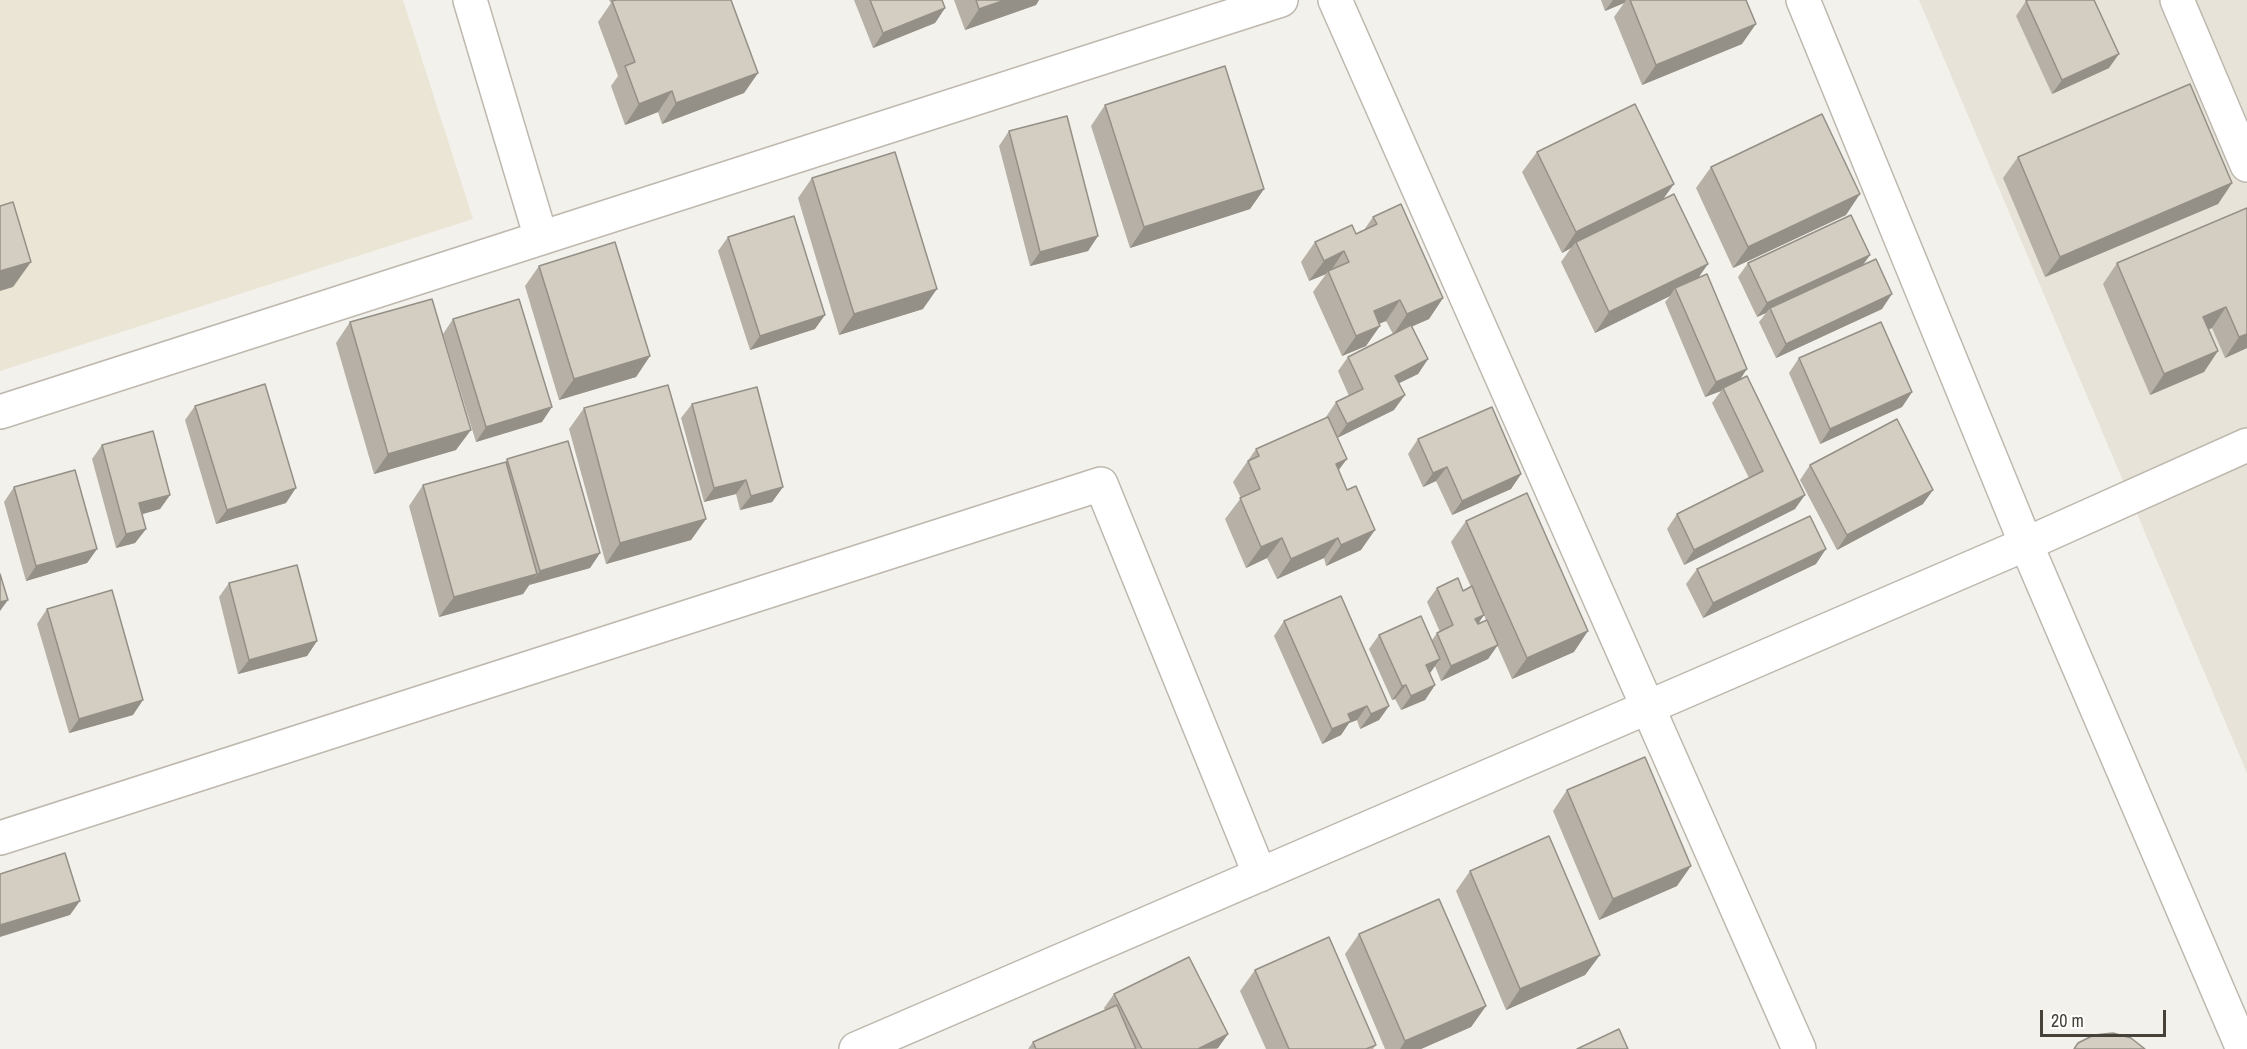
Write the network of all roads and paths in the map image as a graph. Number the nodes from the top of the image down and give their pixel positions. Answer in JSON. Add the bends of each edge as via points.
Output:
{"nodes":[{"id":1,"x":470,"y":0,"type":"edge"},
{"id":2,"x":1281,"y":0,"type":"edge"},
{"id":3,"x":1335,"y":0,"type":"edge"},
{"id":4,"x":1803,"y":0,"type":"edge"},
{"id":5,"x":2177,"y":0,"type":"edge"},
{"id":6,"x":2247,"y":165,"type":"edge"},
{"id":7,"x":541,"y":238,"type":"junction"},
{"id":8,"x":0,"y":412,"type":"edge"},
{"id":9,"x":2247,"y":445,"type":"edge"},
{"id":10,"x":2026,"y":544,"type":"junction"},
{"id":11,"x":1648,"y":707,"type":"junction"},
{"id":12,"x":0,"y":838,"type":"edge"},
{"id":13,"x":1260,"y":875,"type":"junction"},
{"id":14,"x":856,"y":1049,"type":"edge"},
{"id":15,"x":1799,"y":1049,"type":"edge"},
{"id":16,"x":2243,"y":1049,"type":"edge"}],
"edges":[{"from":1,"to":7,"type":"street"},
{"from":2,"to":7,"type":"street"},
{"from":3,"to":11,"type":"street"},
{"from":4,"to":10,"type":"street"},
{"from":5,"to":6,"type":"street"},
{"from":7,"to":8,"type":"street"},
{"from":9,"to":10,"type":"street"},
{"from":10,"to":11,"type":"street"},
{"from":10,"to":16,"type":"street"},
{"from":11,"to":13,"type":"street"},
{"from":11,"to":15,"type":"street"},
{"from":12,"to":13,"type":"street","via":[[1101,484]]},
{"from":13,"to":14,"type":"street"}]}
